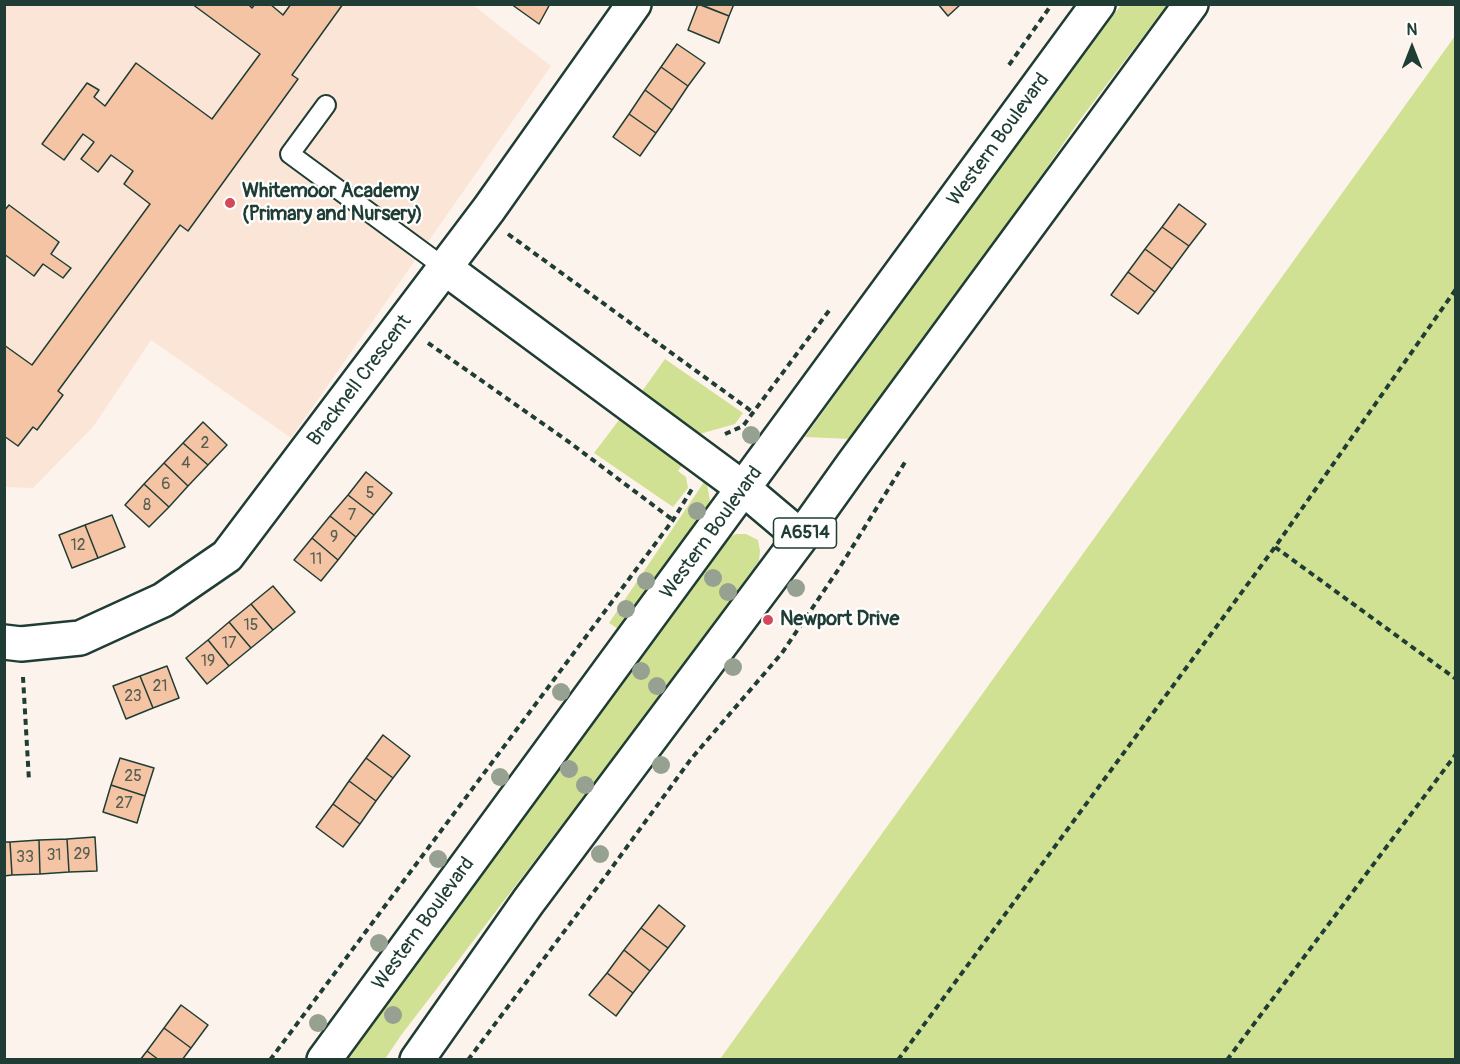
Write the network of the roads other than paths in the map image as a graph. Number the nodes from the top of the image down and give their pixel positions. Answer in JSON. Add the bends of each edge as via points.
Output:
{"nodes":[{"id":1,"x":634,"y":4,"type":"edge"},
{"id":2,"x":1098,"y":4,"type":"edge"},
{"id":3,"x":1191,"y":4,"type":"edge"},
{"id":4,"x":326,"y":105,"type":"dead end"},
{"id":5,"x":445,"y":268,"type":"junction"},
{"id":6,"x":744,"y":489,"type":"junction"},
{"id":7,"x":801,"y":537,"type":"junction"},
{"id":8,"x":13,"y":643,"type":"edge"},
{"id":9,"x":324,"y":1059,"type":"edge"},
{"id":10,"x":417,"y":1059,"type":"edge"}],
"edges":[{"from":1,"to":5,"type":"main road","name":"Bracknell Crescent"},
{"from":2,"to":6,"type":"main road","name":"Western Boulevard"},
{"from":3,"to":7,"type":"main road","number":"A6514"},
{"from":4,"to":5,"type":"lane","via":[[290,154]]},
{"from":5,"to":6,"type":"main road"},
{"from":5,"to":8,"type":"main road","name":"Bracknell Crescent","via":[[227,556],[163,600],[80,638]]},
{"from":6,"to":7,"type":"main road"},
{"from":6,"to":9,"type":"main road","name":"Western Boulevard"},
{"from":7,"to":10,"type":"main road","number":"A6514","via":[[528,902]]}]}
